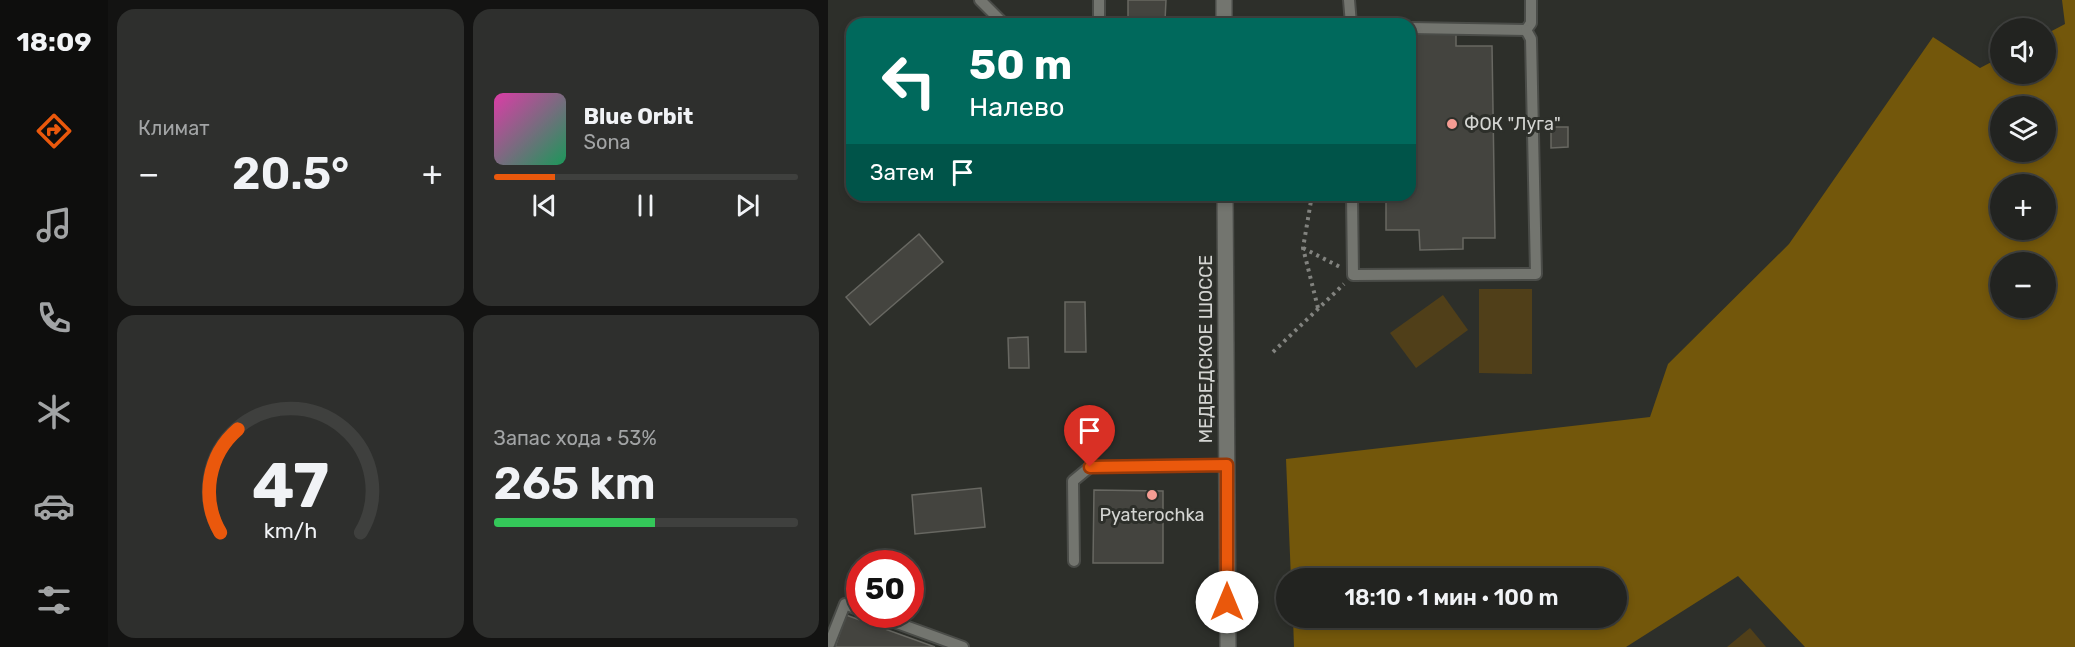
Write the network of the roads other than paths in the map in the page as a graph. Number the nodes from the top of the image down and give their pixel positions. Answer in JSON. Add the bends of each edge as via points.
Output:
{"nodes":[{"id":1,"x":980,"y":0,"type":"edge"},
{"id":2,"x":1099,"y":0,"type":"edge"},
{"id":3,"x":1224,"y":0,"type":"edge"},
{"id":4,"x":1349,"y":0,"type":"edge"},
{"id":5,"x":1531,"y":0,"type":"edge"},
{"id":6,"x":998,"y":18,"type":"edge"},
{"id":7,"x":1099,"y":18,"type":"edge"},
{"id":8,"x":1224,"y":18,"type":"edge"},
{"id":9,"x":1350,"y":18,"type":"edge"},
{"id":10,"x":1416,"y":28,"type":"edge"},
{"id":11,"x":1526,"y":30,"type":"junction"},
{"id":12,"x":1225,"y":201,"type":"edge"},
{"id":13,"x":1353,"y":201,"type":"edge"},
{"id":14,"x":1227,"y":465,"type":"junction"},
{"id":15,"x":1074,"y":561,"type":"dead end"},
{"id":16,"x":846,"y":605,"type":"edge"},
{"id":17,"x":911,"y":628,"type":"edge"},
{"id":18,"x":828,"y":647,"type":"edge"},
{"id":19,"x":963,"y":647,"type":"edge"},
{"id":20,"x":1228,"y":647,"type":"edge"}],
"edges":[{"from":1,"to":6,"type":"lane"},
{"from":2,"to":7,"type":"lane"},
{"from":3,"to":8,"type":"main road"},
{"from":4,"to":9,"type":"lane"},
{"from":5,"to":11,"type":"lane","via":[[1532,23]]},
{"from":10,"to":11,"type":"lane"},
{"from":11,"to":13,"type":"lane","via":[[1531,39],[1536,274],[1353,275]]},
{"from":12,"to":14,"type":"main road","name":"МЕДВЕДСКОЕ ШОССЕ"},
{"from":14,"to":15,"type":"lane","via":[[1090,467],[1073,481]]},
{"from":14,"to":20,"type":"main road","name":"МЕДВЕДСКОЕ ШОССЕ"},
{"from":16,"to":18,"type":"lane"},
{"from":17,"to":19,"type":"lane"}]}
